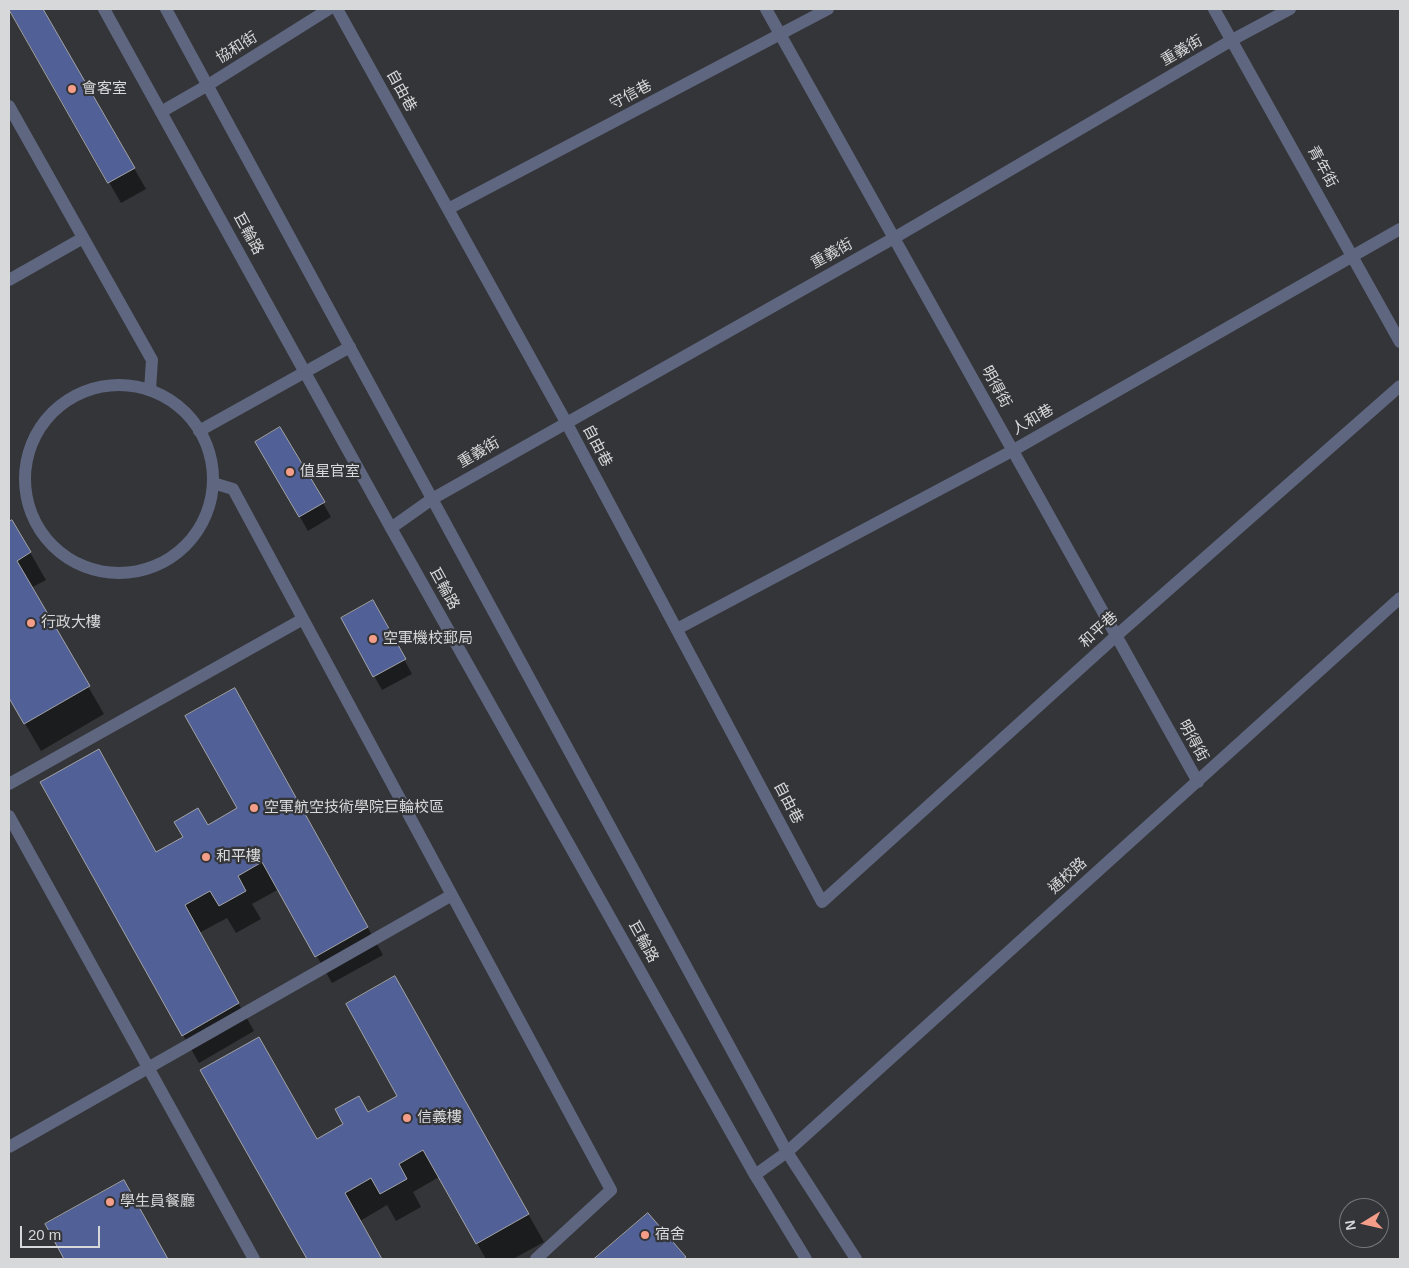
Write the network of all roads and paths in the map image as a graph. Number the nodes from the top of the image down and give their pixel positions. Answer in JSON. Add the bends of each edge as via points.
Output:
{"nodes":[{"id":1,"x":104,"y":9,"type":"edge"},
{"id":2,"x":166,"y":9,"type":"edge"},
{"id":3,"x":329,"y":9,"type":"edge"},
{"id":4,"x":336,"y":9,"type":"edge"},
{"id":5,"x":766,"y":9,"type":"edge"},
{"id":6,"x":828,"y":9,"type":"edge"},
{"id":7,"x":1214,"y":9,"type":"edge"},
{"id":8,"x":1290,"y":9,"type":"edge"},
{"id":9,"x":780,"y":35,"type":"junction"},
{"id":10,"x":1232,"y":40,"type":"junction"},
{"id":11,"x":208,"y":85,"type":"junction"},
{"id":12,"x":9,"y":106,"type":"edge"},
{"id":13,"x":161,"y":112,"type":"junction"},
{"id":14,"x":448,"y":209,"type":"junction"},
{"id":15,"x":1400,"y":229,"type":"edge"},
{"id":16,"x":83,"y":238,"type":"junction"},
{"id":17,"x":894,"y":238,"type":"junction"},
{"id":18,"x":1352,"y":256,"type":"junction"},
{"id":19,"x":9,"y":280,"type":"edge"},
{"id":20,"x":1400,"y":342,"type":"edge"},
{"id":21,"x":350,"y":347,"type":"junction"},
{"id":22,"x":305,"y":372,"type":"junction"},
{"id":23,"x":1400,"y":386,"type":"edge"},
{"id":24,"x":150,"y":390,"type":"junction"},
{"id":25,"x":566,"y":422,"type":"junction"},
{"id":26,"x":199,"y":431,"type":"junction"},
{"id":27,"x":1012,"y":451,"type":"junction"},
{"id":28,"x":213,"y":483,"type":"junction"},
{"id":29,"x":432,"y":499,"type":"junction"},
{"id":30,"x":391,"y":528,"type":"junction"},
{"id":31,"x":1400,"y":598,"type":"edge"},
{"id":32,"x":303,"y":620,"type":"junction"},
{"id":33,"x":677,"y":629,"type":"junction"},
{"id":34,"x":1116,"y":636,"type":"junction"},
{"id":35,"x":1198,"y":782,"type":"junction"},
{"id":36,"x":9,"y":784,"type":"edge"},
{"id":37,"x":9,"y":816,"type":"edge"},
{"id":38,"x":452,"y":896,"type":"junction"},
{"id":39,"x":822,"y":902,"type":"joint"},
{"id":40,"x":148,"y":1068,"type":"junction"},
{"id":41,"x":9,"y":1148,"type":"edge"},
{"id":42,"x":787,"y":1152,"type":"junction"},
{"id":43,"x":755,"y":1174,"type":"junction"},
{"id":44,"x":254,"y":1259,"type":"edge"},
{"id":45,"x":536,"y":1259,"type":"edge"},
{"id":46,"x":806,"y":1259,"type":"edge"},
{"id":47,"x":856,"y":1259,"type":"edge"}],
"edges":[{"from":1,"to":13,"type":"street","name":"巨輪路"},
{"from":2,"to":11,"type":"street","name":"巨輪路"},
{"from":3,"to":11,"type":"street","name":"協和街"},
{"from":4,"to":14,"type":"street","name":"自由巷"},
{"from":5,"to":9,"type":"street","name":"明得街"},
{"from":6,"to":9,"type":"street","name":"守信巷"},
{"from":7,"to":10,"type":"street","name":"青年街"},
{"from":8,"to":10,"type":"street","name":"重義街"},
{"from":9,"to":14,"type":"street","name":"守信巷"},
{"from":9,"to":17,"type":"street","name":"明得街"},
{"from":10,"to":17,"type":"street","name":"重義街"},
{"from":10,"to":18,"type":"street","name":"青年街"},
{"from":11,"to":13,"type":"street","name":"協和街"},
{"from":11,"to":21,"type":"street","name":"巨輪路"},
{"from":12,"to":16,"type":"street"},
{"from":13,"to":22,"type":"street","name":"巨輪路"},
{"from":14,"to":25,"type":"street","name":"自由巷"},
{"from":15,"to":18,"type":"street","name":"人和巷"},
{"from":16,"to":19,"type":"street"},
{"from":16,"to":24,"type":"street","via":[[152,360]]},
{"from":17,"to":25,"type":"street","name":"重義街"},
{"from":17,"to":27,"type":"street","name":"明得街"},
{"from":18,"to":20,"type":"street","name":"青年街"},
{"from":18,"to":27,"type":"street","name":"人和巷"},
{"from":21,"to":22,"type":"street"},
{"from":21,"to":29,"type":"street","name":"巨輪路"},
{"from":22,"to":26,"type":"street"},
{"from":22,"to":30,"type":"street","name":"巨輪路"},
{"from":23,"to":34,"type":"street","name":"和平巷"},
{"from":24,"to":26,"type":"street","via":[[172,401]]},
{"from":24,"to":28,"type":"street","via":[[120,384],[88,390],[61,404],[39,428],[27,457],[25,488],[33,518],[50,545],[76,564],[106,573],[137,572],[166,561],[190,540],[206,514]]},
{"from":25,"to":29,"type":"street","name":"重義街"},
{"from":25,"to":33,"type":"street","name":"自由巷"},
{"from":26,"to":28,"type":"street","via":[[211,460]]},
{"from":27,"to":33,"type":"street","name":"人和巷"},
{"from":27,"to":34,"type":"street","name":"明得街"},
{"from":28,"to":32,"type":"street","via":[[233,489]]},
{"from":29,"to":30,"type":"street","name":"重義街"},
{"from":29,"to":42,"type":"street","name":"巨輪路"},
{"from":30,"to":43,"type":"street","name":"巨輪路"},
{"from":31,"to":35,"type":"street","name":"通校路"},
{"from":32,"to":36,"type":"street"},
{"from":32,"to":38,"type":"street"},
{"from":33,"to":39,"type":"street","name":"自由巷"},
{"from":34,"to":35,"type":"street","name":"明得街"},
{"from":34,"to":39,"type":"street","name":"和平巷"},
{"from":35,"to":42,"type":"street","name":"通校路"},
{"from":37,"to":40,"type":"street"},
{"from":38,"to":40,"type":"street"},
{"from":38,"to":45,"type":"street","via":[[611,1190]]},
{"from":40,"to":41,"type":"street"},
{"from":40,"to":44,"type":"street"},
{"from":42,"to":43,"type":"street","name":"通校路"},
{"from":42,"to":47,"type":"street","name":"巨輪路"},
{"from":43,"to":46,"type":"street","name":"巨輪路"}]}
